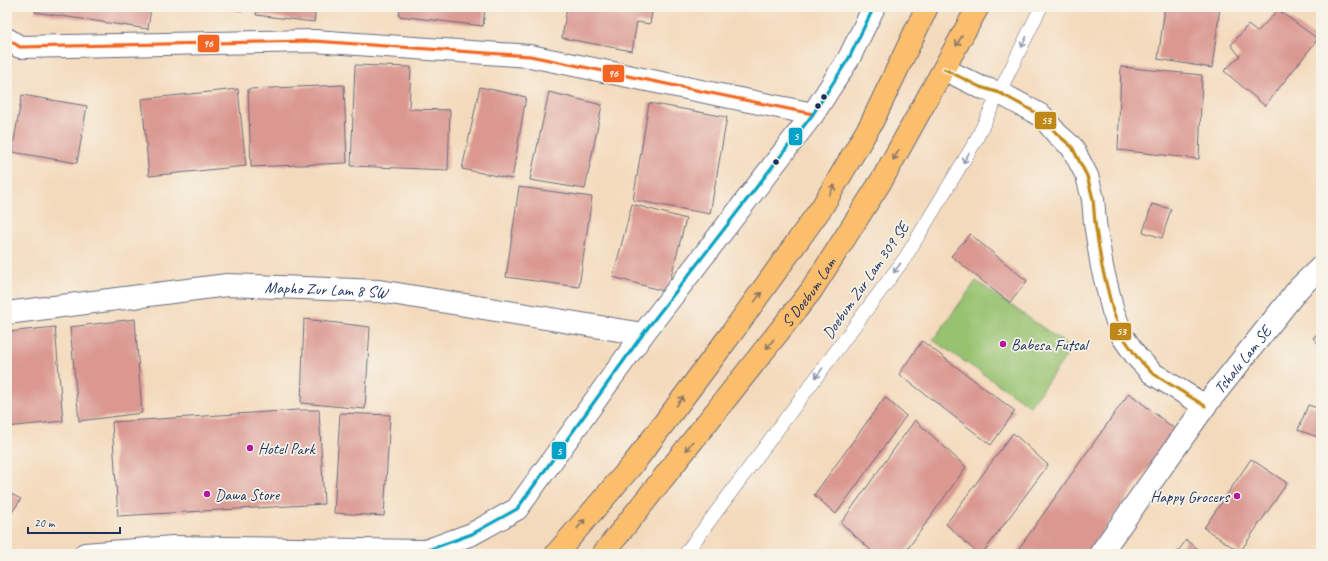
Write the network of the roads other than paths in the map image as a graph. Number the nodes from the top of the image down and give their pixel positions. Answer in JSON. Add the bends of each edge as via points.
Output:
{"nodes":[{"id":1,"x":874,"y":7,"type":"edge"},
{"id":2,"x":927,"y":7,"type":"edge"},
{"id":3,"x":978,"y":7,"type":"edge"},
{"id":4,"x":1041,"y":7,"type":"edge"},
{"id":5,"x":7,"y":39,"type":"edge"},
{"id":6,"x":944,"y":69,"type":"junction"},
{"id":7,"x":1000,"y":93,"type":"junction"},
{"id":8,"x":813,"y":114,"type":"junction"},
{"id":9,"x":1321,"y":267,"type":"edge"},
{"id":10,"x":7,"y":313,"type":"edge"},
{"id":11,"x":643,"y":334,"type":"junction"},
{"id":12,"x":1205,"y":406,"type":"junction"},
{"id":13,"x":420,"y":552,"type":"edge"},
{"id":14,"x":85,"y":554,"type":"edge"},
{"id":15,"x":556,"y":554,"type":"edge"},
{"id":16,"x":603,"y":554,"type":"edge"},
{"id":17,"x":685,"y":554,"type":"edge"},
{"id":18,"x":1100,"y":554,"type":"edge"}],
"edges":[{"from":1,"to":8,"type":"street","via":[[849,58]]},
{"from":15,"to":2,"type":"highway","one_way":true,"via":[[634,463],[822,207],[872,122]]},
{"from":3,"to":6,"type":"highway","name":"S Doebum Lam","one_way":true},
{"from":4,"to":7,"type":"lane","name":"Doebum Zur Lam 309 SE","one_way":true},
{"from":5,"to":8,"type":"street","via":[[20,47],[314,41],[530,56]]},
{"from":6,"to":7,"type":"street","via":[[980,87]]},
{"from":6,"to":16,"type":"highway","name":"S Doebum Lam","one_way":true,"via":[[883,178],[811,291]]},
{"from":7,"to":12,"type":"street","via":[[1042,116],[1072,147],[1087,176],[1102,267],[1113,311],[1123,337],[1152,373]]},
{"from":7,"to":17,"type":"lane","name":"Doebum Zur Lam 309 SE","one_way":true,"via":[[976,142],[905,258]]},
{"from":8,"to":11,"type":"street"},
{"from":9,"to":12,"type":"street","name":"Tshalu Lam SE","via":[[1299,288]]},
{"from":10,"to":11,"type":"street","name":"Mapho Zur Lam 8 SW","via":[[228,285],[379,292]]},
{"from":11,"to":13,"type":"street","via":[[517,509],[472,534]]},
{"from":12,"to":18,"type":"street","name":"Tshalu Lam SE"},
{"from":13,"to":14,"type":"street","via":[[173,547]]}]}
